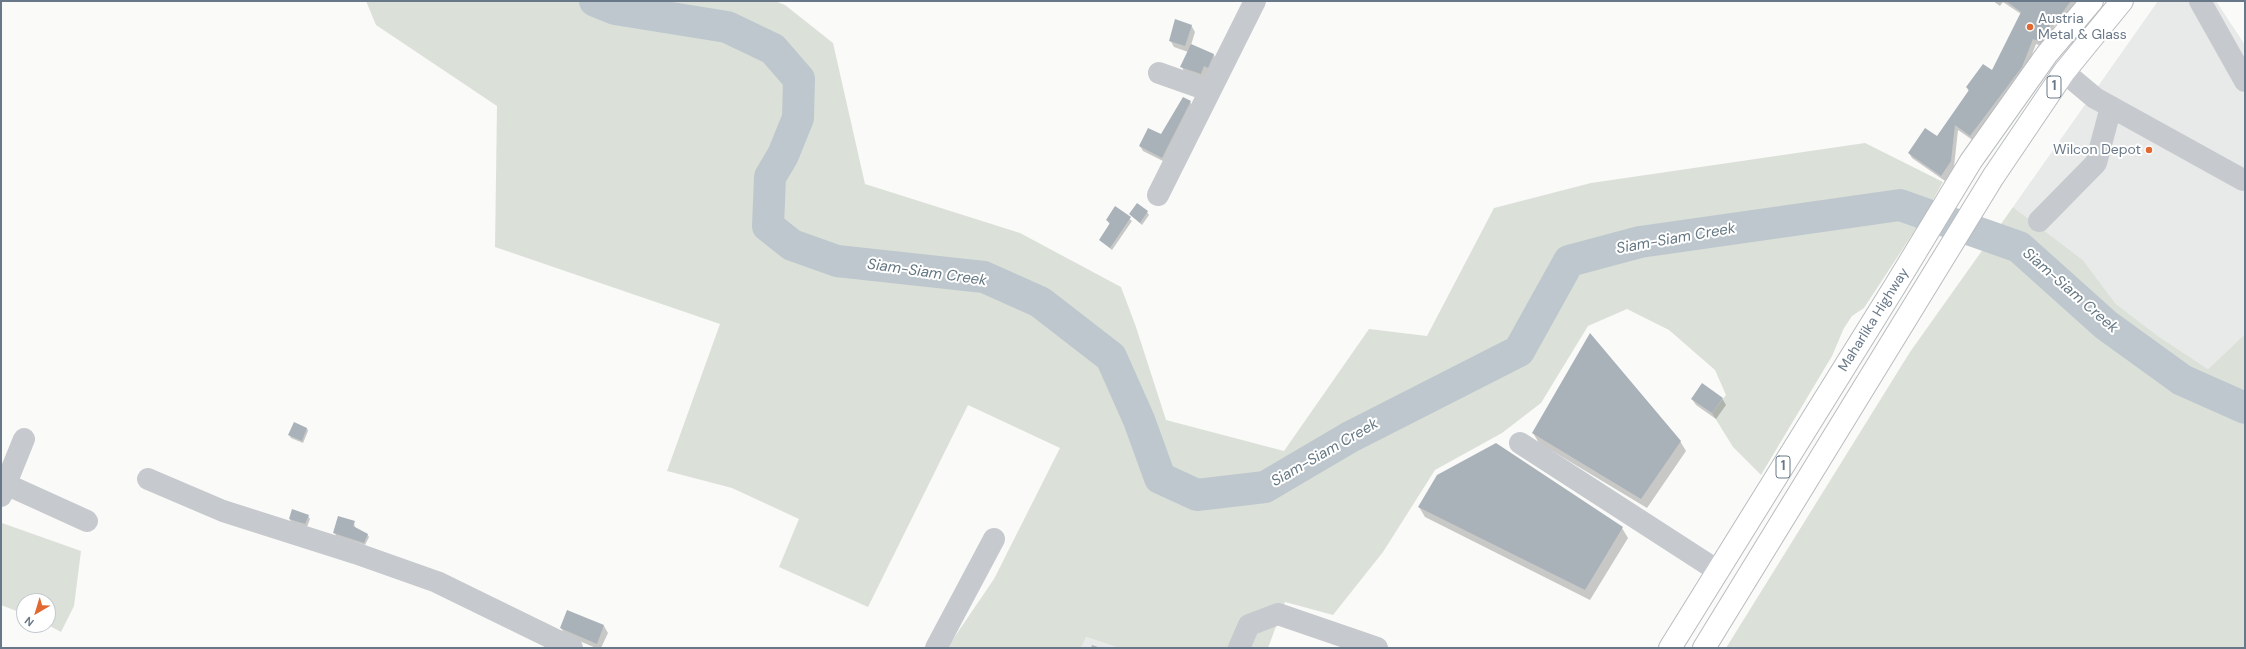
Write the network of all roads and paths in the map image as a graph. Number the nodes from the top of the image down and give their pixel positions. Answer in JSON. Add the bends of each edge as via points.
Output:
{"nodes":[{"id":1,"x":1255,"y":1,"type":"edge"},
{"id":2,"x":2092,"y":1,"type":"edge"},
{"id":3,"x":2122,"y":1,"type":"edge"},
{"id":4,"x":2200,"y":1,"type":"edge"},
{"id":5,"x":2064,"y":72,"type":"junction"},
{"id":6,"x":1159,"y":73,"type":"dead end"},
{"id":7,"x":2245,"y":81,"type":"edge"},
{"id":8,"x":1210,"y":91,"type":"junction"},
{"id":9,"x":2111,"y":107,"type":"junction"},
{"id":10,"x":2243,"y":180,"type":"dead end"},
{"id":11,"x":1158,"y":195,"type":"dead end"},
{"id":12,"x":2039,"y":220,"type":"dead end"},
{"id":13,"x":24,"y":438,"type":"dead end"},
{"id":14,"x":1520,"y":443,"type":"dead end"},
{"id":15,"x":148,"y":479,"type":"dead end"},
{"id":16,"x":2,"y":487,"type":"edge"},
{"id":17,"x":87,"y":521,"type":"dead end"},
{"id":18,"x":994,"y":539,"type":"dead end"},
{"id":19,"x":1718,"y":571,"type":"junction"},
{"id":20,"x":572,"y":648,"type":"edge"},
{"id":21,"x":936,"y":648,"type":"edge"},
{"id":22,"x":1239,"y":648,"type":"edge"},
{"id":23,"x":1377,"y":648,"type":"edge"},
{"id":24,"x":1670,"y":648,"type":"edge"},
{"id":25,"x":1704,"y":648,"type":"edge"}],
"edges":[{"from":1,"to":8,"type":"street"},
{"from":2,"to":19,"type":"highway","name":"Maharlika Highway","number":"1","via":[[2047,54],[1971,161]]},
{"from":3,"to":5,"type":"highway","name":"Maharlika Highway","number":"1"},
{"from":4,"to":7,"type":"street"},
{"from":5,"to":9,"type":"street","via":[[2094,98]]},
{"from":5,"to":25,"type":"highway","name":"Maharlika Highway","number":"1","via":[[1993,177],[1915,301]]},
{"from":6,"to":8,"type":"street"},
{"from":8,"to":11,"type":"street"},
{"from":9,"to":10,"type":"street"},
{"from":9,"to":12,"type":"street","via":[[2096,163]]},
{"from":13,"to":16,"type":"street"},
{"from":14,"to":19,"type":"street"},
{"from":15,"to":20,"type":"street","via":[[222,511],[437,582]]},
{"from":16,"to":17,"type":"street"},
{"from":18,"to":21,"type":"street"},
{"from":19,"to":24,"type":"highway","name":"Maharlika Highway","number":"1"},
{"from":22,"to":23,"type":"street","via":[[1249,625],[1278,614]]}]}
